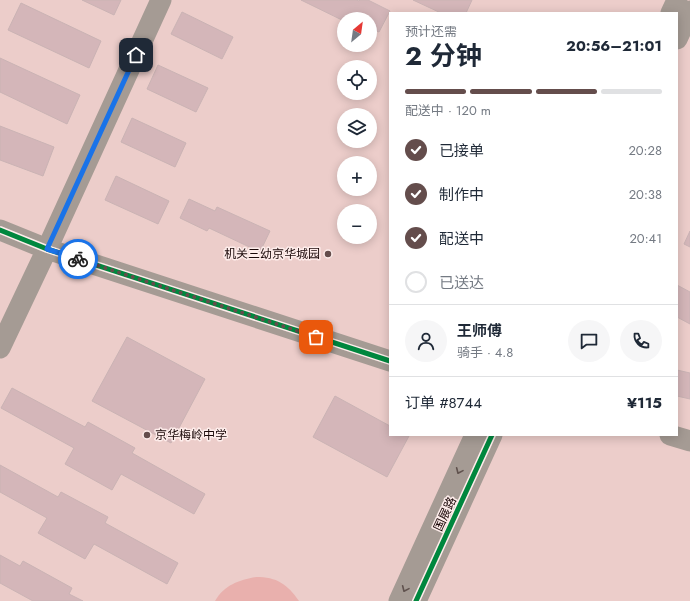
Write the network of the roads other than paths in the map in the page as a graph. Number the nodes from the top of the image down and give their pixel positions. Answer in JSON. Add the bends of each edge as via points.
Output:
{"nodes":[{"id":1,"x":161,"y":0,"type":"edge"},
{"id":2,"x":677,"y":0,"type":"edge"},
{"id":3,"x":690,"y":11,"type":"edge"},
{"id":4,"x":671,"y":12,"type":"edge"},
{"id":5,"x":678,"y":37,"type":"edge"},
{"id":6,"x":0,"y":230,"type":"edge"},
{"id":7,"x":47,"y":249,"type":"junction"},
{"id":8,"x":0,"y":348,"type":"edge"},
{"id":9,"x":389,"y":361,"type":"edge"},
{"id":10,"x":475,"y":436,"type":"edge"},
{"id":11,"x":492,"y":436,"type":"edge"},
{"id":12,"x":673,"y":436,"type":"edge"},
{"id":13,"x":690,"y":441,"type":"edge"},
{"id":14,"x":399,"y":601,"type":"edge"},
{"id":15,"x":416,"y":601,"type":"edge"}],
"edges":[{"from":1,"to":7,"type":"street"},
{"from":2,"to":4,"type":"street"},
{"from":3,"to":5,"type":"street"},
{"from":6,"to":7,"type":"street"},
{"from":7,"to":8,"type":"street"},
{"from":7,"to":9,"type":"street"},
{"from":10,"to":14,"type":"street","name":"国展路","one_way":true},
{"from":11,"to":15,"type":"street","name":"国展路"},
{"from":12,"to":13,"type":"street"}]}
